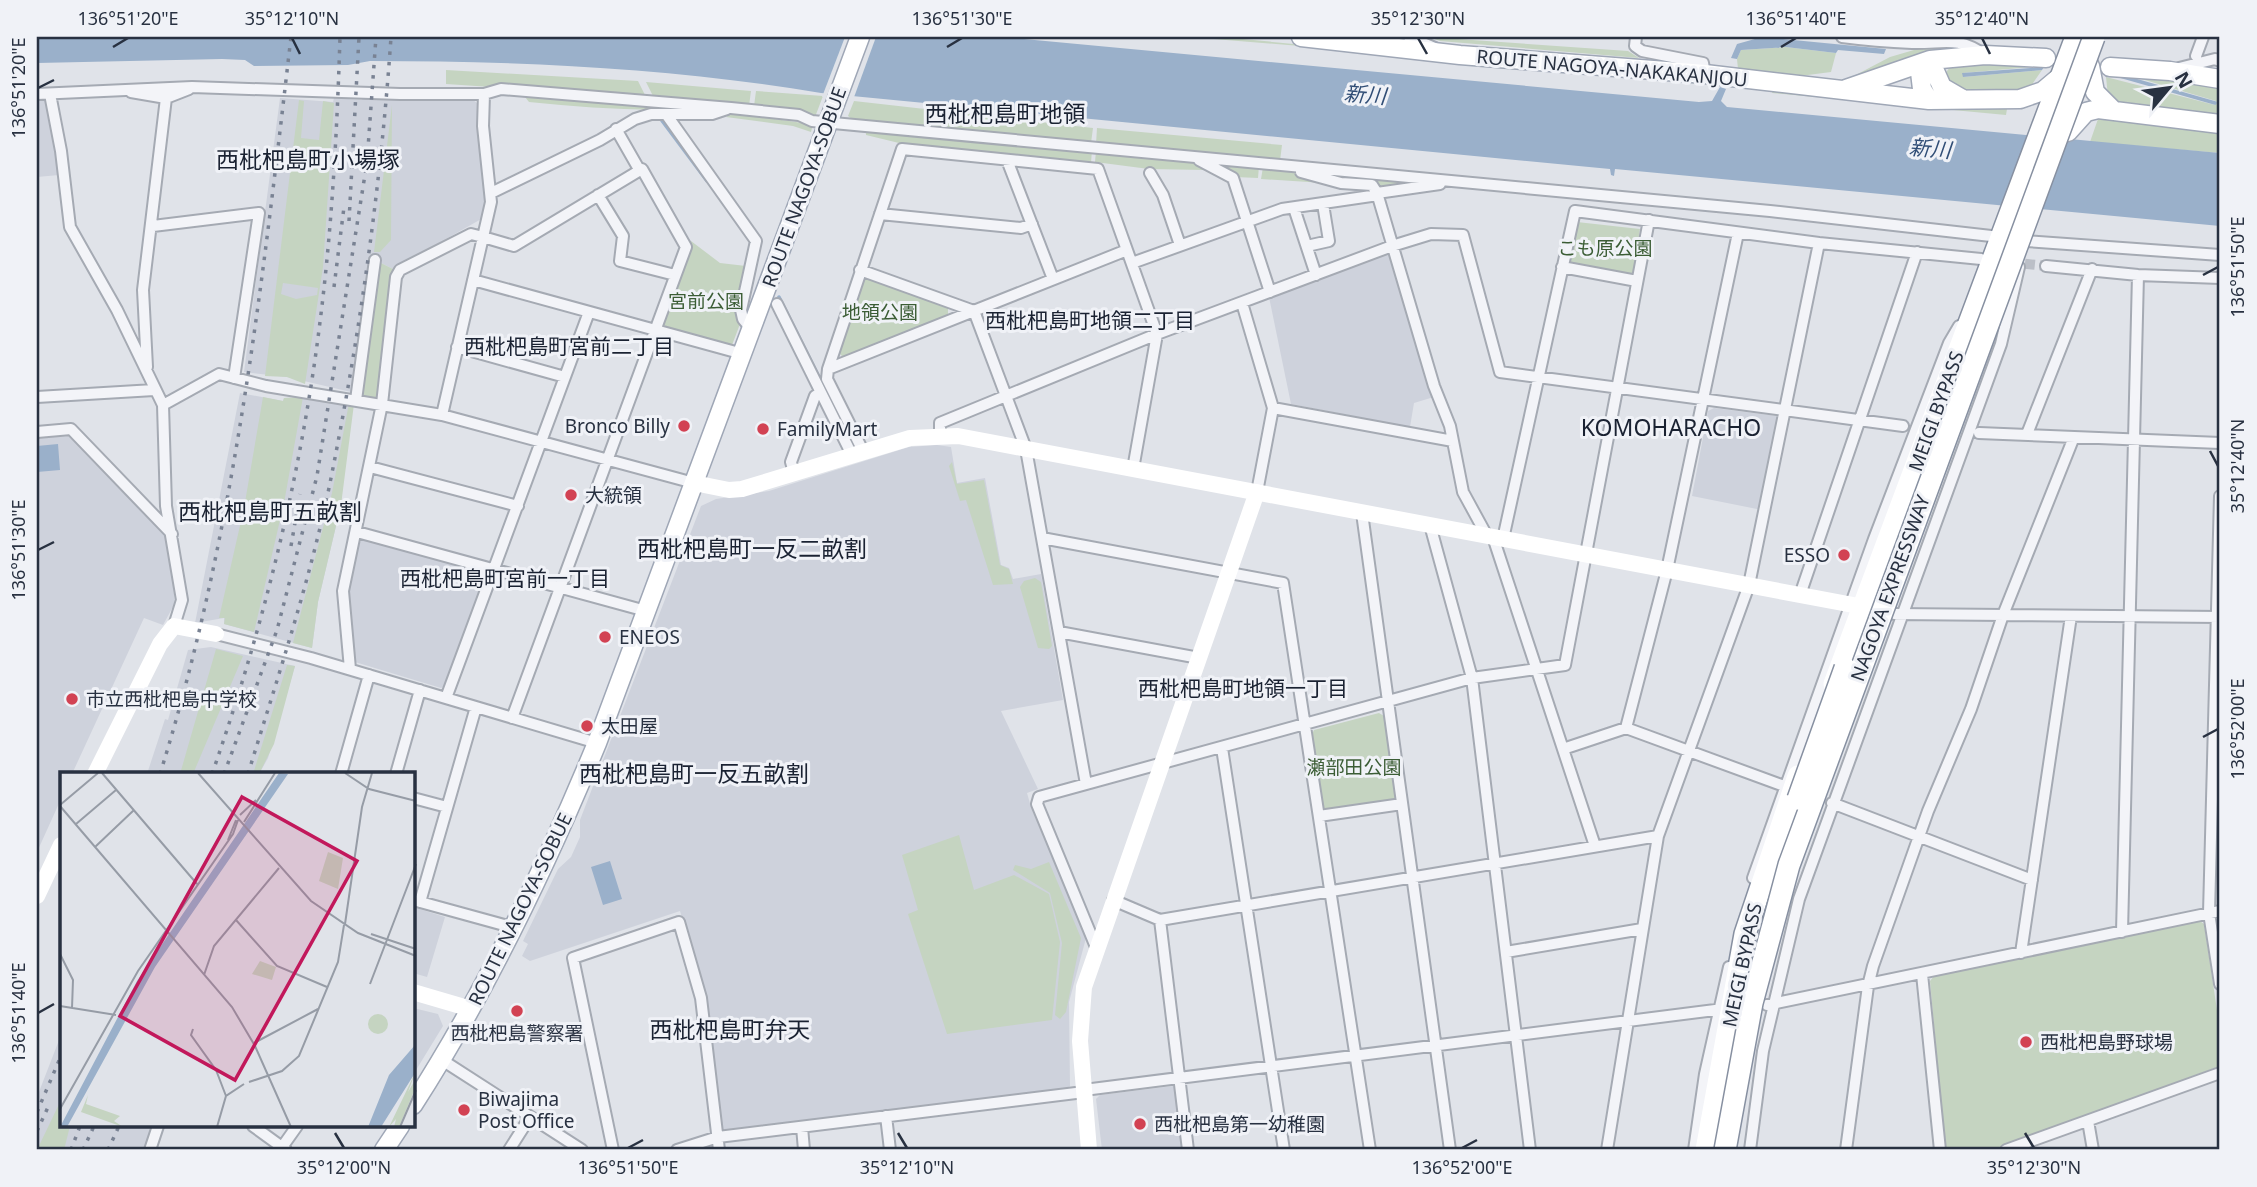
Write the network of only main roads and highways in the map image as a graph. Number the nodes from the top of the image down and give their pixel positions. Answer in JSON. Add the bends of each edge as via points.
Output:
{"nodes":[{"id":1,"x":860,"y":37,"type":"edge"},
{"id":2,"x":1302,"y":37,"type":"edge"},
{"id":3,"x":2078,"y":37,"type":"edge"},
{"id":4,"x":2094,"y":37,"type":"edge"},
{"id":5,"x":2101,"y":37,"type":"edge"},
{"id":6,"x":2046,"y":58,"type":"dead end"},
{"id":7,"x":1924,"y":62,"type":"junction"},
{"id":8,"x":2100,"y":67,"type":"junction"},
{"id":9,"x":2062,"y":75,"type":"junction"},
{"id":10,"x":2220,"y":79,"type":"edge"},
{"id":11,"x":1840,"y":91,"type":"junction"},
{"id":12,"x":1962,"y":99,"type":"junction"},
{"id":13,"x":2020,"y":99,"type":"junction"},
{"id":14,"x":1929,"y":100,"type":"junction"},
{"id":15,"x":2113,"y":110,"type":"junction"},
{"id":16,"x":2042,"y":118,"type":"junction"},
{"id":17,"x":2219,"y":123,"type":"edge"},
{"id":18,"x":2073,"y":124,"type":"junction"},
{"id":19,"x":415,"y":1102,"type":"edge"},
{"id":20,"x":399,"y":1128,"type":"edge"},
{"id":21,"x":384,"y":1150,"type":"edge"},
{"id":22,"x":1706,"y":1150,"type":"edge"},
{"id":23,"x":1712,"y":1150,"type":"edge"},
{"id":24,"x":1725,"y":1150,"type":"edge"},
{"id":25,"x":1736,"y":1150,"type":"edge"}],
"edges":[{"from":1,"to":19,"type":"main road","name":"ROUTE NAGOYA-SOBUE","via":[[556,843],[471,1009]]},
{"from":2,"to":11,"type":"main road","name":"ROUTE NAGOYA-NAKAKANJOU"},
{"from":3,"to":9,"type":"highway","name":"MEIGI BYPASS"},
{"from":3,"to":23,"type":"highway","name":"NAGOYA EXPRESSWAY","bridge":true,"via":[[1778,857],[1737,1003]]},
{"from":4,"to":24,"type":"highway","name":"NAGOYA EXPRESSWAY","bridge":true,"via":[[1789,865],[1752,1003]]},
{"from":5,"to":8,"type":"highway","name":"MEIGI BYPASS"},
{"from":6,"to":7,"type":"main road","name":"ROUTE NAGOYA-NAKAKANJOU","via":[[1985,55]]},
{"from":7,"to":11,"type":"main road","name":"ROUTE NAGOYA-NAKAKANJOU"},
{"from":7,"to":12,"type":"main road","via":[[1942,88]]},
{"from":7,"to":14,"type":"main road","via":[[1922,89]]},
{"from":8,"to":10,"type":"main road"},
{"from":8,"to":15,"type":"main road","via":[[2095,92]]},
{"from":8,"to":18,"type":"highway","name":"MEIGI BYPASS"},
{"from":9,"to":13,"type":"main road","via":[[2043,91]]},
{"from":9,"to":16,"type":"highway","name":"MEIGI BYPASS"},
{"from":11,"to":14,"type":"main road","name":"ROUTE NAGOYA-NAKAKANJOU"},
{"from":12,"to":13,"type":"main road","name":"ROUTE NAGOYA-NAKAKANJOU"},
{"from":12,"to":14,"type":"main road","name":"ROUTE NAGOYA-NAKAKANJOU"},
{"from":13,"to":16,"type":"main road"},
{"from":15,"to":17,"type":"main road"},
{"from":15,"to":18,"type":"main road","via":[[2093,109]]},
{"from":16,"to":22,"type":"highway","name":"MEIGI BYPASS","via":[[1891,536],[1858,605],[1837,677],[1776,837],[1745,934]]},
{"from":18,"to":25,"type":"highway","name":"MEIGI BYPASS","via":[[1785,898],[1759,1002]]},
{"from":20,"to":21,"type":"main road"}]}
